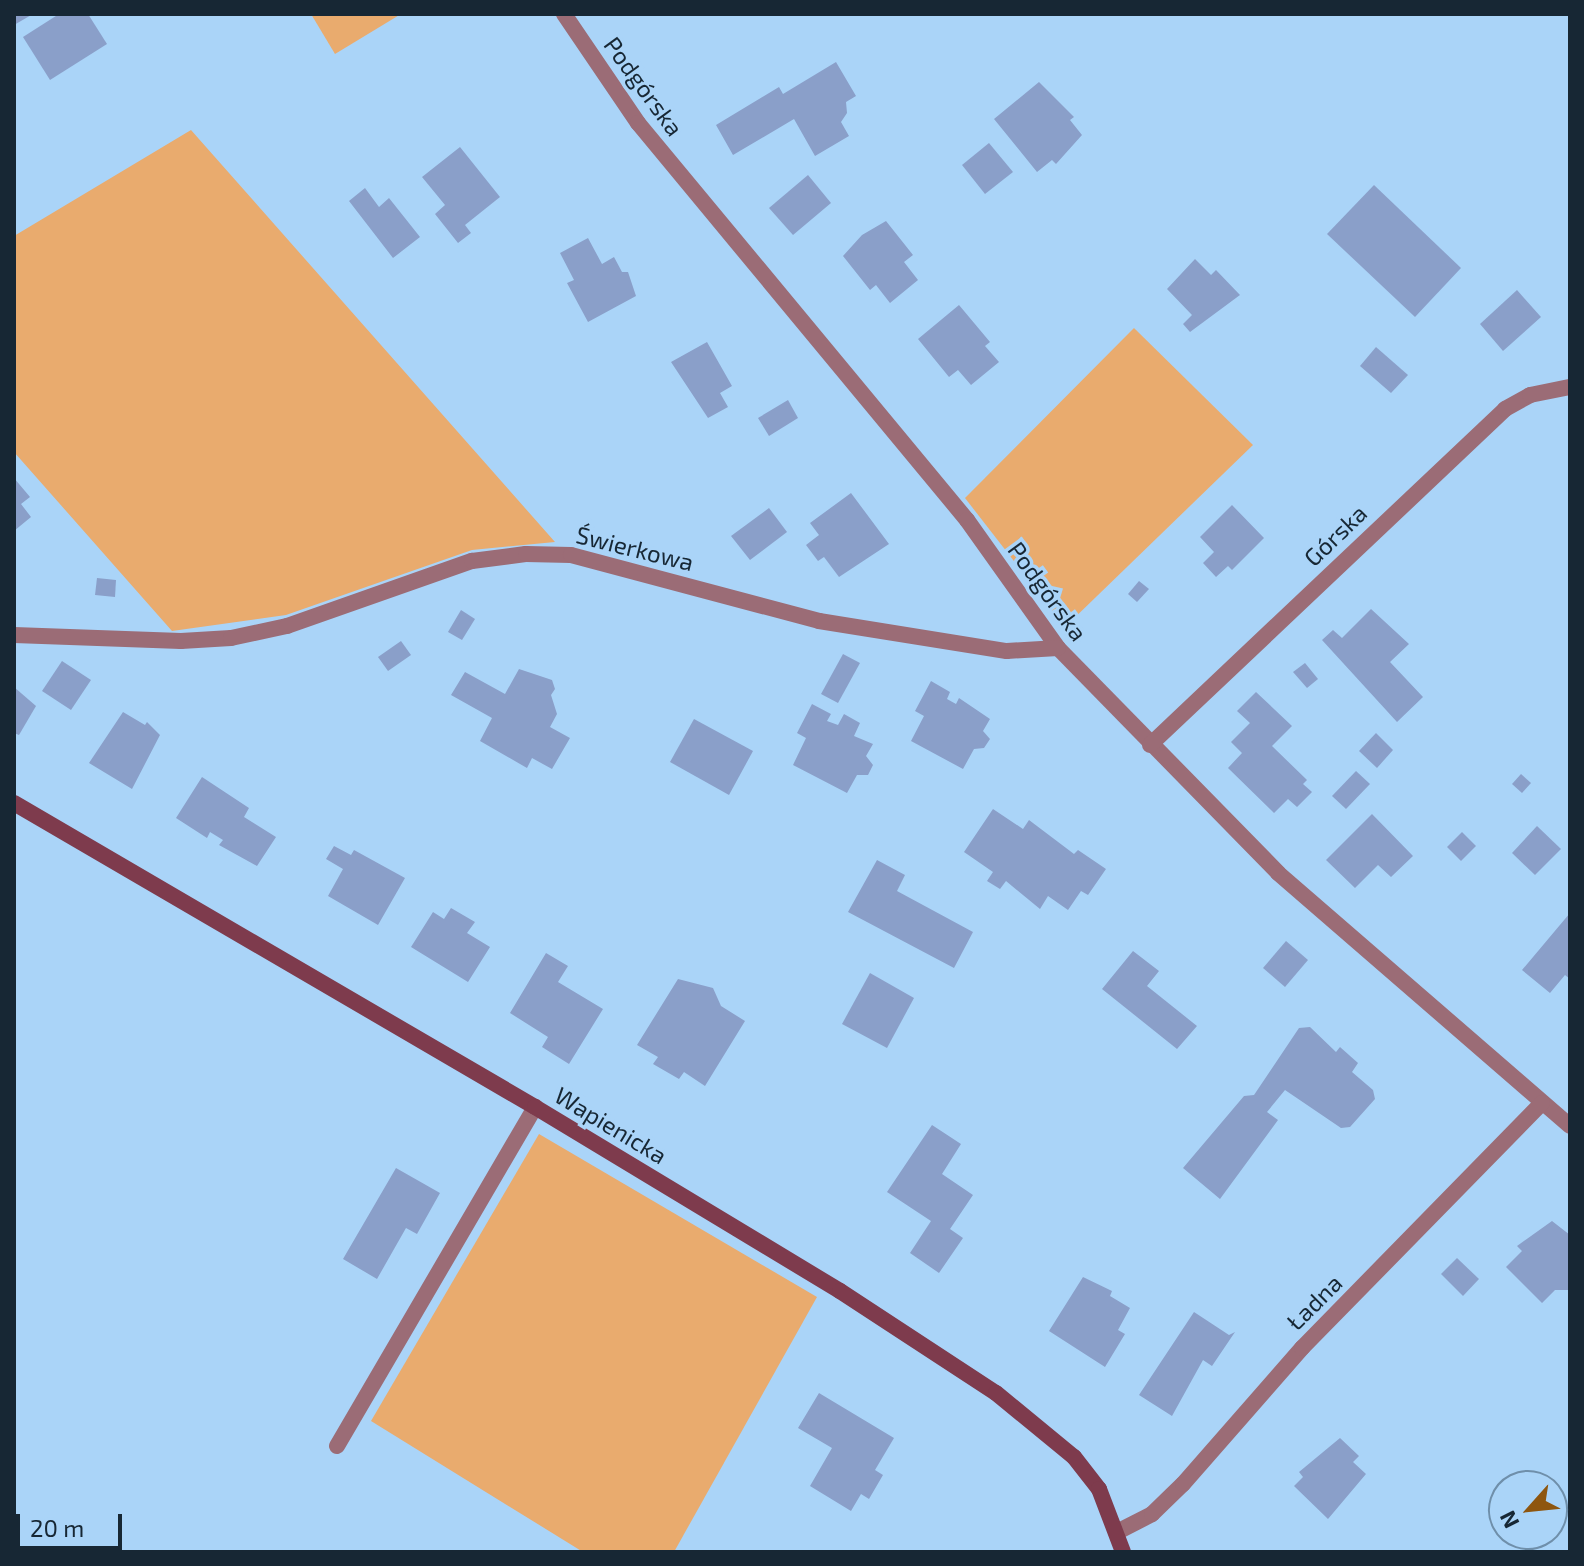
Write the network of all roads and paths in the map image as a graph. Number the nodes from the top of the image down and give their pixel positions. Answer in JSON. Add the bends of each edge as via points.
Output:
{"nodes":[{"id":1,"x":564,"y":14,"type":"edge"},
{"id":2,"x":1570,"y":387,"type":"edge"},
{"id":3,"x":14,"y":635,"type":"edge"},
{"id":4,"x":1058,"y":648,"type":"junction"},
{"id":5,"x":1150,"y":745,"type":"junction"},
{"id":6,"x":14,"y":803,"type":"edge"},
{"id":7,"x":1542,"y":1103,"type":"junction"},
{"id":8,"x":535,"y":1107,"type":"junction"},
{"id":9,"x":1570,"y":1126,"type":"edge"},
{"id":10,"x":337,"y":1446,"type":"dead end"},
{"id":11,"x":1119,"y":1531,"type":"junction"},
{"id":12,"x":1123,"y":1552,"type":"edge"}],
"edges":[{"from":1,"to":4,"type":"street","name":"Podgórska","via":[[638,123],[967,520]]},
{"from":2,"to":5,"type":"street","name":"Górska","via":[[1541,392],[1505,409]]},
{"from":3,"to":4,"type":"street","name":"Świerkowa","via":[[231,638],[287,626],[472,561],[526,554],[571,555],[819,621],[1007,651]]},
{"from":4,"to":5,"type":"street","name":"Podgórska"},
{"from":5,"to":7,"type":"street","name":"Podgórska","via":[[1278,873]]},
{"from":6,"to":8,"type":"street","name":"Wapienicka"},
{"from":7,"to":9,"type":"street","name":"Podgórska"},
{"from":7,"to":11,"type":"street","name":"Ładna","via":[[1302,1348],[1183,1484],[1152,1514]]},
{"from":8,"to":10,"type":"street"},
{"from":8,"to":11,"type":"street","name":"Wapienicka","via":[[840,1291],[996,1393],[1074,1457],[1099,1489]]},
{"from":11,"to":12,"type":"street","name":"Wapienicka"}]}
